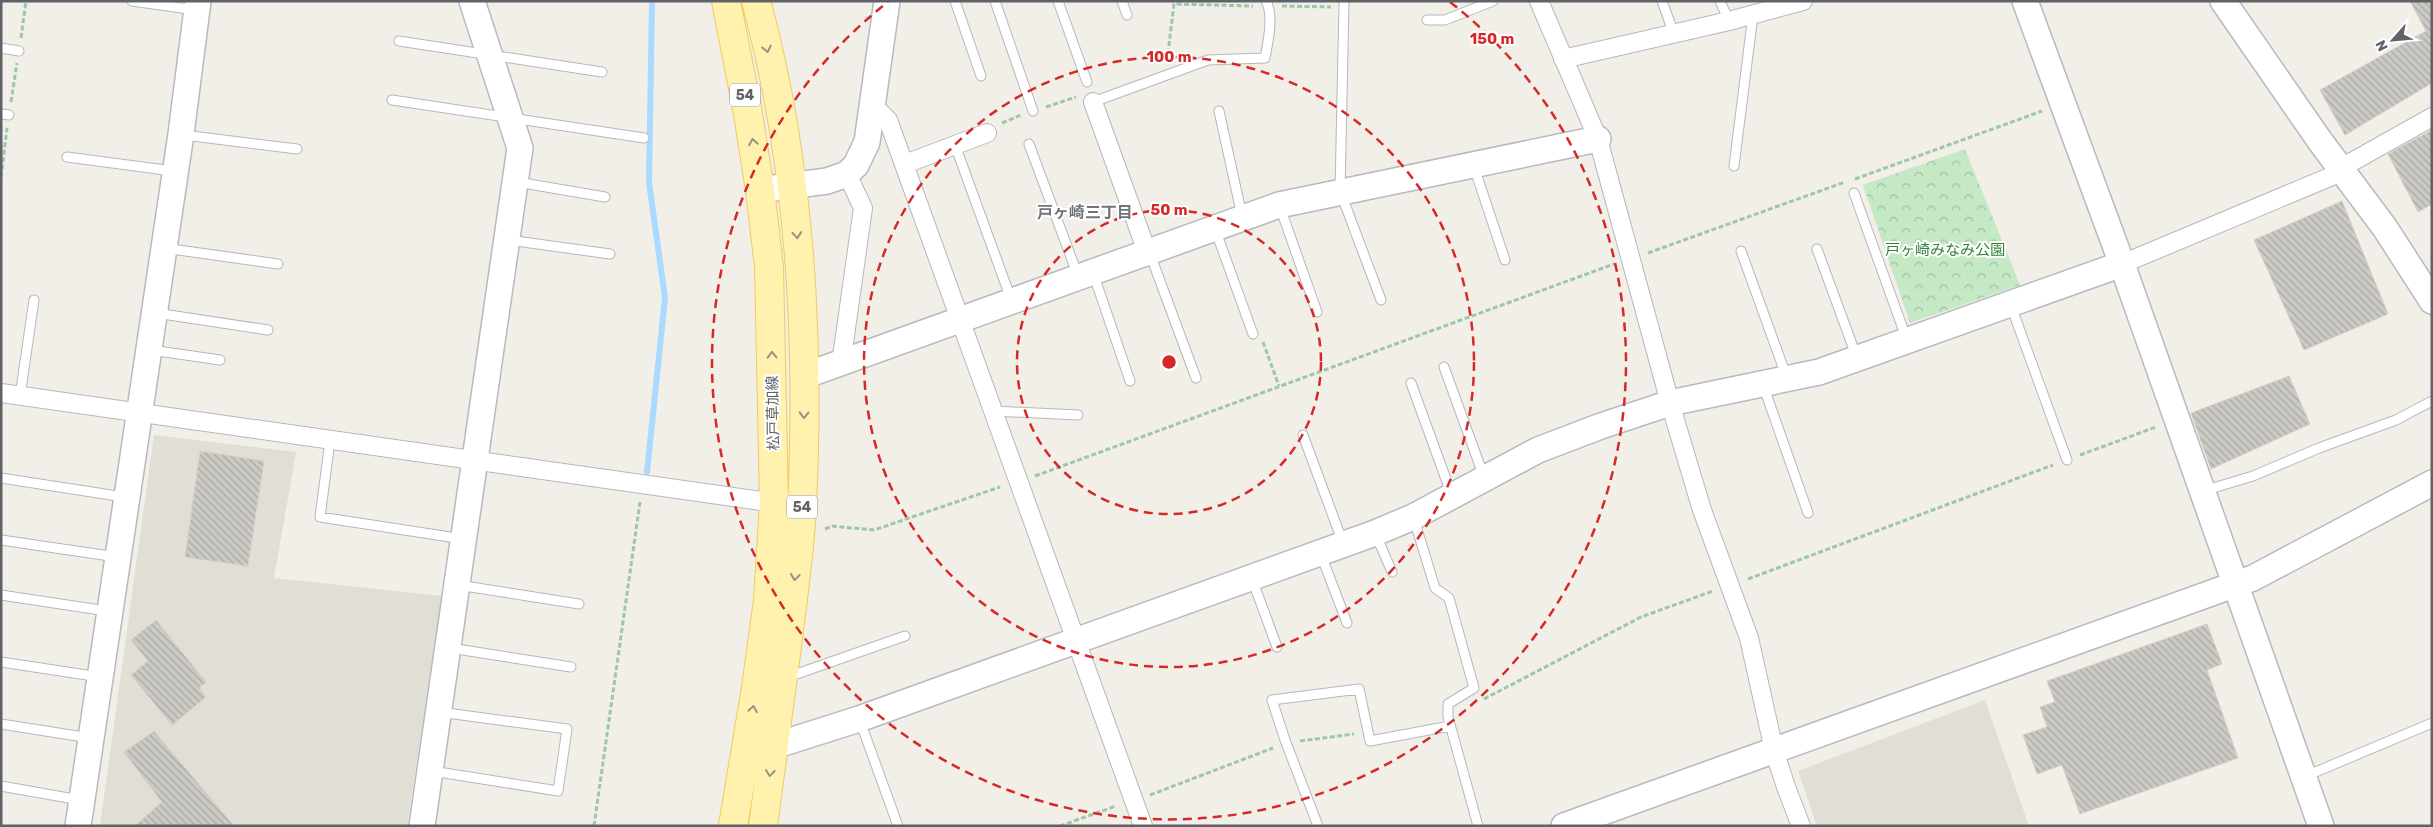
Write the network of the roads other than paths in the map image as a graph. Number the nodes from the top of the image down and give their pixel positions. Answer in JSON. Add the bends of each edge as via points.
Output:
{"nodes":[{"id":1,"x":132,"y":1,"type":"edge"},
{"id":2,"x":472,"y":1,"type":"edge"},
{"id":3,"x":726,"y":1,"type":"edge"},
{"id":4,"x":756,"y":1,"type":"edge"},
{"id":5,"x":887,"y":1,"type":"edge"},
{"id":6,"x":955,"y":1,"type":"edge"},
{"id":7,"x":995,"y":1,"type":"edge"},
{"id":8,"x":1058,"y":1,"type":"edge"},
{"id":9,"x":1122,"y":1,"type":"edge"},
{"id":10,"x":1493,"y":1,"type":"edge"},
{"id":11,"x":1539,"y":1,"type":"edge"},
{"id":12,"x":1662,"y":1,"type":"edge"},
{"id":13,"x":1720,"y":1,"type":"edge"},
{"id":14,"x":1803,"y":1,"type":"edge"},
{"id":15,"x":2025,"y":1,"type":"edge"},
{"id":16,"x":2224,"y":1,"type":"edge"},
{"id":17,"x":1344,"y":3,"type":"road end"},
{"id":18,"x":1267,"y":4,"type":"edge"},
{"id":19,"x":197,"y":6,"type":"edge"},
{"id":20,"x":1753,"y":14,"type":"junction"},
{"id":21,"x":1127,"y":15,"type":"dead end"},
{"id":22,"x":1427,"y":20,"type":"dead end"},
{"id":23,"x":1728,"y":21,"type":"junction"},
{"id":24,"x":1674,"y":34,"type":"junction"},
{"id":25,"x":399,"y":41,"type":"dead end"},
{"id":26,"x":1,"y":48,"type":"edge"},
{"id":27,"x":19,"y":50,"type":"road end"},
{"id":28,"x":489,"y":54,"type":"junction"},
{"id":29,"x":1563,"y":59,"type":"junction"},
{"id":30,"x":602,"y":72,"type":"dead end"},
{"id":31,"x":981,"y":76,"type":"dead end"},
{"id":32,"x":1087,"y":82,"type":"dead end"},
{"id":33,"x":392,"y":100,"type":"dead end"},
{"id":34,"x":1093,"y":102,"type":"joint"},
{"id":35,"x":872,"y":104,"type":"junction"},
{"id":36,"x":1032,"y":111,"type":"dead end"},
{"id":37,"x":1220,"y":112,"type":"dead end"},
{"id":38,"x":2432,"y":117,"type":"edge"},
{"id":39,"x":511,"y":120,"type":"junction"},
{"id":40,"x":987,"y":133,"type":"dead end"},
{"id":41,"x":181,"y":134,"type":"junction"},
{"id":42,"x":644,"y":138,"type":"dead end"},
{"id":43,"x":1598,"y":139,"type":"junction"},
{"id":44,"x":955,"y":144,"type":"junction"},
{"id":45,"x":1029,"y":144,"type":"dead end"},
{"id":46,"x":298,"y":149,"type":"dead end"},
{"id":47,"x":67,"y":157,"type":"dead end"},
{"id":48,"x":904,"y":164,"type":"junction"},
{"id":49,"x":1473,"y":164,"type":"junction"},
{"id":50,"x":1734,"y":166,"type":"dead end"},
{"id":51,"x":2342,"y":170,"type":"junction"},
{"id":52,"x":175,"y":172,"type":"junction"},
{"id":53,"x":847,"y":174,"type":"junction"},
{"id":54,"x":516,"y":182,"type":"junction"},
{"id":55,"x":792,"y":186,"type":"junction"},
{"id":56,"x":760,"y":190,"type":"junction"},
{"id":57,"x":1340,"y":191,"type":"junction"},
{"id":58,"x":1854,"y":193,"type":"dead end"},
{"id":59,"x":606,"y":197,"type":"dead end"},
{"id":60,"x":1279,"y":205,"type":"junction"},
{"id":61,"x":1242,"y":218,"type":"junction"},
{"id":62,"x":1215,"y":229,"type":"junction"},
{"id":63,"x":508,"y":240,"type":"junction"},
{"id":64,"x":164,"y":248,"type":"junction"},
{"id":65,"x":1818,"y":249,"type":"dead end"},
{"id":66,"x":1148,"y":252,"type":"junction"},
{"id":67,"x":1741,"y":252,"type":"dead end"},
{"id":68,"x":610,"y":254,"type":"dead end"},
{"id":69,"x":1505,"y":260,"type":"dead end"},
{"id":70,"x":278,"y":264,"type":"dead end"},
{"id":71,"x":2122,"y":264,"type":"junction"},
{"id":72,"x":1086,"y":276,"type":"junction"},
{"id":73,"x":2430,"y":295,"type":"edge"},
{"id":74,"x":34,"y":300,"type":"dead end"},
{"id":75,"x":1381,"y":300,"type":"dead end"},
{"id":76,"x":1012,"y":302,"type":"junction"},
{"id":77,"x":2010,"y":303,"type":"junction"},
{"id":78,"x":1317,"y":312,"type":"dead end"},
{"id":79,"x":153,"y":313,"type":"junction"},
{"id":80,"x":961,"y":320,"type":"junction"},
{"id":81,"x":268,"y":330,"type":"dead end"},
{"id":82,"x":1253,"y":334,"type":"road end"},
{"id":83,"x":1907,"y":340,"type":"junction"},
{"id":84,"x":148,"y":350,"type":"junction"},
{"id":85,"x":1857,"y":358,"type":"junction"},
{"id":86,"x":220,"y":360,"type":"dead end"},
{"id":87,"x":841,"y":364,"type":"junction"},
{"id":88,"x":1444,"y":367,"type":"dead end"},
{"id":89,"x":804,"y":376,"type":"junction"},
{"id":90,"x":1196,"y":378,"type":"dead end"},
{"id":91,"x":1788,"y":379,"type":"junction"},
{"id":92,"x":1130,"y":381,"type":"dead end"},
{"id":93,"x":1412,"y":383,"type":"dead end"},
{"id":94,"x":1763,"y":384,"type":"junction"},
{"id":95,"x":1,"y":393,"type":"edge"},
{"id":96,"x":20,"y":396,"type":"junction"},
{"id":97,"x":2432,"y":401,"type":"edge"},
{"id":98,"x":1670,"y":403,"type":"junction"},
{"id":99,"x":993,"y":411,"type":"junction"},
{"id":100,"x":138,"y":414,"type":"junction"},
{"id":101,"x":1078,"y":415,"type":"dead end"},
{"id":102,"x":1303,"y":435,"type":"dead end"},
{"id":103,"x":330,"y":441,"type":"junction"},
{"id":104,"x":2067,"y":460,"type":"road end"},
{"id":105,"x":474,"y":462,"type":"junction"},
{"id":106,"x":1,"y":478,"type":"edge"},
{"id":107,"x":1484,"y":479,"type":"junction"},
{"id":108,"x":2432,"y":482,"type":"edge"},
{"id":109,"x":2201,"y":491,"type":"junction"},
{"id":110,"x":1452,"y":496,"type":"junction"},
{"id":111,"x":126,"y":497,"type":"junction"},
{"id":112,"x":774,"y":503,"type":"junction"},
{"id":113,"x":802,"y":507,"type":"junction"},
{"id":114,"x":1808,"y":513,"type":"dead end"},
{"id":115,"x":1413,"y":517,"type":"junction"},
{"id":116,"x":1375,"y":533,"type":"junction"},
{"id":117,"x":463,"y":539,"type":"junction"},
{"id":118,"x":1,"y":540,"type":"edge"},
{"id":119,"x":1332,"y":548,"type":"junction"},
{"id":120,"x":117,"y":557,"type":"junction"},
{"id":121,"x":1392,"y":572,"type":"dead end"},
{"id":122,"x":1252,"y":577,"type":"junction"},
{"id":123,"x":2234,"y":584,"type":"junction"},
{"id":124,"x":456,"y":585,"type":"junction"},
{"id":125,"x":1,"y":595,"type":"edge"},
{"id":126,"x":579,"y":604,"type":"dead end"},
{"id":127,"x":109,"y":612,"type":"junction"},
{"id":128,"x":1347,"y":623,"type":"dead end"},
{"id":129,"x":905,"y":636,"type":"dead end"},
{"id":130,"x":1076,"y":640,"type":"junction"},
{"id":131,"x":1276,"y":647,"type":"dead end"},
{"id":132,"x":448,"y":648,"type":"junction"},
{"id":133,"x":1,"y":662,"type":"edge"},
{"id":134,"x":571,"y":667,"type":"dead end"},
{"id":135,"x":100,"y":677,"type":"junction"},
{"id":136,"x":782,"y":679,"type":"junction"},
{"id":137,"x":439,"y":712,"type":"junction"},
{"id":138,"x":859,"y":719,"type":"junction"},
{"id":139,"x":1449,"y":722,"type":"junction"},
{"id":140,"x":2432,"y":723,"type":"edge"},
{"id":141,"x":1,"y":724,"type":"edge"},
{"id":142,"x":91,"y":738,"type":"junction"},
{"id":143,"x":774,"y":746,"type":"junction"},
{"id":144,"x":1774,"y":750,"type":"junction"},
{"id":145,"x":430,"y":771,"type":"junction"},
{"id":146,"x":2304,"y":777,"type":"junction"},
{"id":147,"x":1,"y":786,"type":"edge"},
{"id":148,"x":81,"y":800,"type":"junction"},
{"id":149,"x":78,"y":826,"type":"edge"},
{"id":150,"x":422,"y":826,"type":"edge"},
{"id":151,"x":733,"y":826,"type":"edge"},
{"id":152,"x":763,"y":826,"type":"edge"},
{"id":153,"x":898,"y":826,"type":"edge"},
{"id":154,"x":1143,"y":826,"type":"edge"},
{"id":155,"x":1318,"y":826,"type":"edge"},
{"id":156,"x":1478,"y":826,"type":"edge"},
{"id":157,"x":1564,"y":826,"type":"edge"},
{"id":158,"x":1801,"y":826,"type":"edge"},
{"id":159,"x":2321,"y":826,"type":"edge"}],
"edges":[{"from":1,"to":19,"type":"lane"},
{"from":2,"to":28,"type":"street"},
{"from":56,"to":3,"type":"main road","name":"松戸草加線","number":"54","one_way":true},
{"from":4,"to":55,"type":"main road","name":"松戸草加線","number":"54","one_way":true,"via":[[778,97]]},
{"from":5,"to":35,"type":"street"},
{"from":6,"to":31,"type":"lane"},
{"from":7,"to":36,"type":"lane"},
{"from":8,"to":32,"type":"lane"},
{"from":9,"to":21,"type":"lane"},
{"from":10,"to":22,"type":"lane","via":[[1444,20]]},
{"from":11,"to":29,"type":"street"},
{"from":12,"to":24,"type":"lane"},
{"from":13,"to":23,"type":"lane"},
{"from":14,"to":20,"type":"street"},
{"from":15,"to":71,"type":"street"},
{"from":16,"to":51,"type":"street"},
{"from":17,"to":57,"type":"lane"},
{"from":18,"to":34,"type":"lane","via":[[1265,58],[1208,60]]},
{"from":19,"to":41,"type":"street"},
{"from":20,"to":23,"type":"street"},
{"from":20,"to":50,"type":"lane"},
{"from":23,"to":24,"type":"street"},
{"from":24,"to":29,"type":"street"},
{"from":25,"to":28,"type":"lane"},
{"from":26,"to":27,"type":"lane"},
{"from":28,"to":30,"type":"lane"},
{"from":28,"to":39,"type":"street"},
{"from":29,"to":43,"type":"street"},
{"from":33,"to":39,"type":"lane"},
{"from":34,"to":66,"type":"street"},
{"from":35,"to":48,"type":"street","via":[[888,120]]},
{"from":35,"to":53,"type":"street","via":[[862,157]]},
{"from":37,"to":61,"type":"lane"},
{"from":38,"to":51,"type":"street"},
{"from":39,"to":42,"type":"lane"},
{"from":39,"to":54,"type":"street","via":[[520,148]]},
{"from":40,"to":44,"type":"street"},
{"from":41,"to":46,"type":"lane"},
{"from":41,"to":52,"type":"street"},
{"from":43,"to":49,"type":"street"},
{"from":43,"to":98,"type":"street"},
{"from":44,"to":48,"type":"street"},
{"from":44,"to":76,"type":"lane"},
{"from":45,"to":72,"type":"lane"},
{"from":47,"to":52,"type":"lane"},
{"from":48,"to":80,"type":"street"},
{"from":49,"to":57,"type":"street"},
{"from":49,"to":69,"type":"lane"},
{"from":51,"to":71,"type":"street"},
{"from":51,"to":73,"type":"street"},
{"from":52,"to":64,"type":"street"},
{"from":53,"to":55,"type":"street"},
{"from":53,"to":87,"type":"street","via":[[863,208]]},
{"from":54,"to":59,"type":"lane"},
{"from":54,"to":63,"type":"street"},
{"from":55,"to":56,"type":"street"},
{"from":55,"to":89,"type":"main road","name":"松戸草加線","number":"54","one_way":true,"via":[[801,280]]},
{"from":112,"to":56,"type":"main road","name":"松戸草加線","number":"54","one_way":true,"via":[[769,266]]},
{"from":57,"to":60,"type":"street"},
{"from":57,"to":75,"type":"lane"},
{"from":58,"to":83,"type":"lane"},
{"from":60,"to":61,"type":"street"},
{"from":60,"to":78,"type":"lane"},
{"from":61,"to":62,"type":"street"},
{"from":62,"to":66,"type":"street"},
{"from":62,"to":82,"type":"lane"},
{"from":63,"to":68,"type":"lane"},
{"from":63,"to":105,"type":"street"},
{"from":64,"to":70,"type":"lane"},
{"from":64,"to":79,"type":"street"},
{"from":65,"to":85,"type":"lane"},
{"from":66,"to":72,"type":"street"},
{"from":66,"to":90,"type":"lane"},
{"from":67,"to":91,"type":"lane"},
{"from":71,"to":77,"type":"street"},
{"from":71,"to":109,"type":"street"},
{"from":72,"to":76,"type":"street"},
{"from":72,"to":92,"type":"lane"},
{"from":74,"to":96,"type":"lane"},
{"from":76,"to":80,"type":"street"},
{"from":77,"to":83,"type":"street"},
{"from":77,"to":104,"type":"lane"},
{"from":79,"to":81,"type":"lane"},
{"from":79,"to":84,"type":"street"},
{"from":80,"to":87,"type":"street"},
{"from":80,"to":99,"type":"street"},
{"from":83,"to":85,"type":"street"},
{"from":84,"to":86,"type":"lane"},
{"from":84,"to":100,"type":"street"},
{"from":85,"to":91,"type":"street"},
{"from":87,"to":89,"type":"street"},
{"from":88,"to":107,"type":"lane"},
{"from":89,"to":113,"type":"main road","name":"松戸草加線","number":"54","one_way":true},
{"from":91,"to":94,"type":"street"},
{"from":93,"to":110,"type":"lane"},
{"from":94,"to":98,"type":"street"},
{"from":94,"to":114,"type":"lane"},
{"from":95,"to":96,"type":"street"},
{"from":96,"to":100,"type":"street"},
{"from":97,"to":109,"type":"lane","via":[[2396,420],[2253,476]]},
{"from":98,"to":107,"type":"street","via":[[1538,450]]},
{"from":98,"to":144,"type":"street","via":[[1702,510],[1749,638]]},
{"from":99,"to":101,"type":"lane"},
{"from":99,"to":130,"type":"street"},
{"from":100,"to":103,"type":"street"},
{"from":100,"to":111,"type":"street"},
{"from":102,"to":119,"type":"lane"},
{"from":103,"to":105,"type":"street"},
{"from":103,"to":117,"type":"lane","via":[[320,517]]},
{"from":105,"to":112,"type":"street"},
{"from":105,"to":117,"type":"street"},
{"from":106,"to":111,"type":"lane"},
{"from":107,"to":110,"type":"street"},
{"from":108,"to":123,"type":"street","via":[[2253,578]]},
{"from":109,"to":123,"type":"street"},
{"from":110,"to":115,"type":"street"},
{"from":111,"to":120,"type":"street"},
{"from":112,"to":113,"type":"street"},
{"from":151,"to":112,"type":"main road","name":"松戸草加線","number":"54","one_way":true,"via":[[768,600]]},
{"from":113,"to":136,"type":"main road","name":"松戸草加線","number":"54","one_way":true},
{"from":115,"to":116,"type":"street"},
{"from":115,"to":139,"type":"lane","via":[[1434,588],[1449,598],[1474,688],[1448,704]]},
{"from":116,"to":119,"type":"street"},
{"from":116,"to":121,"type":"lane"},
{"from":117,"to":124,"type":"street"},
{"from":118,"to":120,"type":"lane"},
{"from":119,"to":122,"type":"street"},
{"from":119,"to":128,"type":"lane"},
{"from":120,"to":127,"type":"street"},
{"from":122,"to":130,"type":"street"},
{"from":122,"to":131,"type":"lane"},
{"from":123,"to":144,"type":"street"},
{"from":123,"to":146,"type":"street"},
{"from":124,"to":126,"type":"lane"},
{"from":124,"to":132,"type":"street"},
{"from":125,"to":127,"type":"lane"},
{"from":127,"to":135,"type":"street"},
{"from":129,"to":136,"type":"lane"},
{"from":130,"to":138,"type":"street"},
{"from":130,"to":154,"type":"street"},
{"from":132,"to":134,"type":"lane"},
{"from":132,"to":137,"type":"street"},
{"from":133,"to":135,"type":"lane"},
{"from":135,"to":142,"type":"street"},
{"from":136,"to":143,"type":"main road","name":"松戸草加線","number":"54"},
{"from":137,"to":145,"type":"street"},
{"from":137,"to":145,"type":"lane","via":[[567,729],[558,791]]},
{"from":138,"to":143,"type":"street"},
{"from":138,"to":153,"type":"lane"},
{"from":139,"to":155,"type":"lane","via":[[1370,741],[1359,689],[1272,700]]},
{"from":139,"to":156,"type":"lane"},
{"from":140,"to":146,"type":"lane"},
{"from":141,"to":142,"type":"lane"},
{"from":142,"to":148,"type":"street"},
{"from":143,"to":152,"type":"main road","name":"松戸草加線","number":"54","one_way":true},
{"from":144,"to":157,"type":"street"},
{"from":144,"to":158,"type":"street"},
{"from":145,"to":150,"type":"street"},
{"from":146,"to":159,"type":"street"},
{"from":147,"to":148,"type":"lane"},
{"from":148,"to":149,"type":"street"}]}
